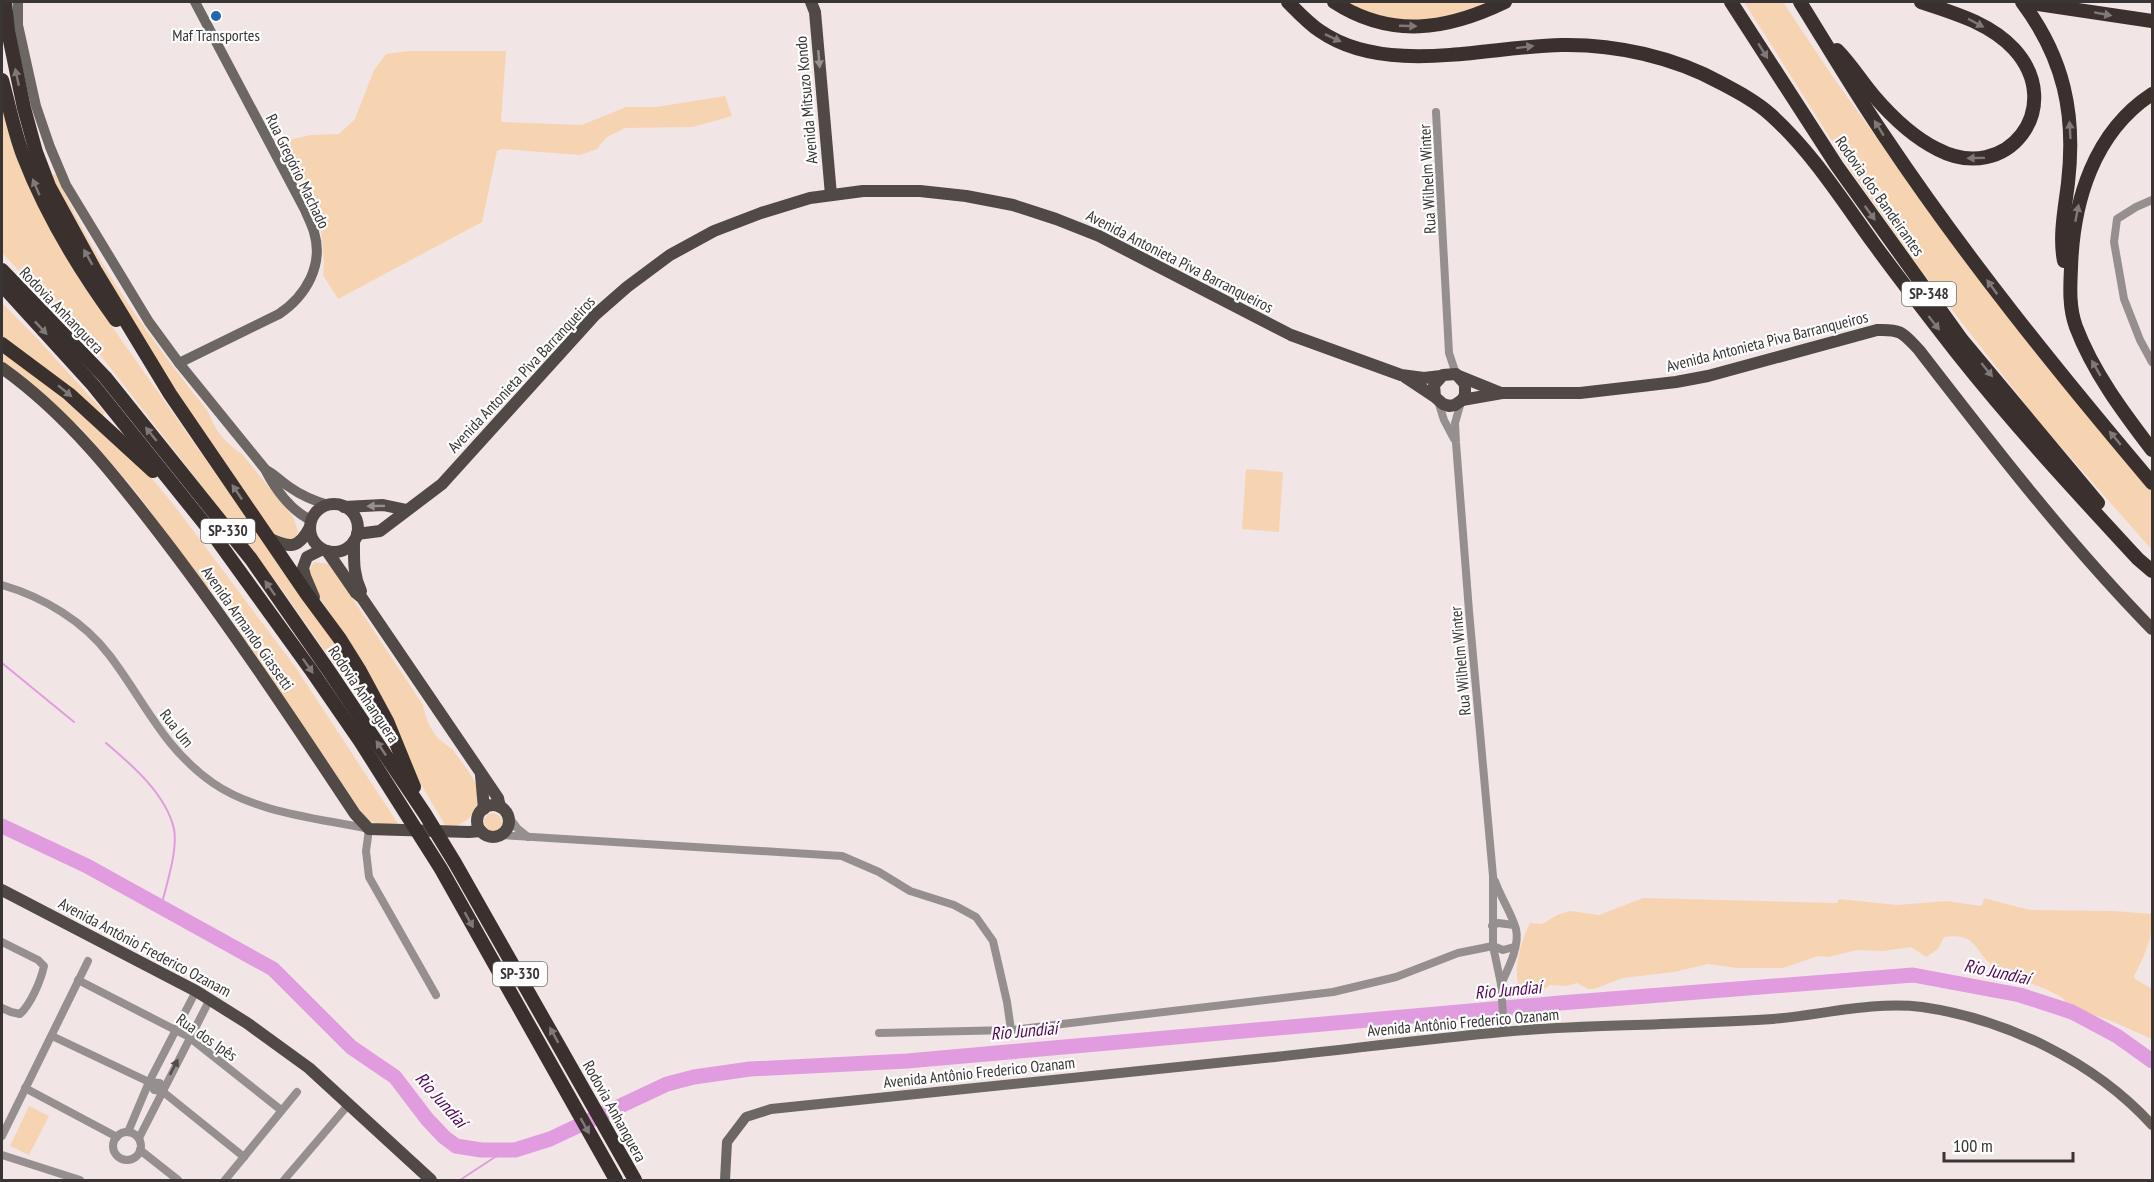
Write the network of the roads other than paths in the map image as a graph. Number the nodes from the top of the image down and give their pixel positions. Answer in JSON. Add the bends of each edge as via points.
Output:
{"nodes":[{"id":1,"x":5,"y":2,"type":"edge"},
{"id":2,"x":18,"y":2,"type":"edge"},
{"id":3,"x":195,"y":2,"type":"edge"},
{"id":4,"x":811,"y":2,"type":"edge"},
{"id":5,"x":1288,"y":2,"type":"edge"},
{"id":6,"x":1334,"y":2,"type":"edge"},
{"id":7,"x":1505,"y":2,"type":"edge"},
{"id":8,"x":1731,"y":2,"type":"edge"},
{"id":9,"x":1800,"y":2,"type":"edge"},
{"id":10,"x":1921,"y":2,"type":"edge"},
{"id":11,"x":2023,"y":2,"type":"edge"},
{"id":12,"x":2152,"y":21,"type":"edge"},
{"id":13,"x":1817,"y":30,"type":"junction"},
{"id":14,"x":2,"y":80,"type":"edge"},
{"id":15,"x":2152,"y":94,"type":"edge"},
{"id":16,"x":1436,"y":112,"type":"dead end"},
{"id":17,"x":831,"y":195,"type":"junction"},
{"id":18,"x":2152,"y":200,"type":"edge"},
{"id":19,"x":2,"y":270,"type":"edge"},
{"id":20,"x":2,"y":285,"type":"edge"},
{"id":21,"x":2070,"y":292,"type":"junction"},
{"id":22,"x":2,"y":344,"type":"edge"},
{"id":23,"x":1449,"y":353,"type":"junction"},
{"id":24,"x":2152,"y":362,"type":"edge"},
{"id":25,"x":179,"y":363,"type":"junction"},
{"id":26,"x":2,"y":368,"type":"edge"},
{"id":27,"x":1401,"y":375,"type":"junction"},
{"id":28,"x":1450,"y":375,"type":"junction"},
{"id":29,"x":1502,"y":393,"type":"junction"},
{"id":30,"x":170,"y":394,"type":"junction"},
{"id":31,"x":1437,"y":399,"type":"junction"},
{"id":32,"x":1461,"y":401,"type":"junction"},
{"id":33,"x":1456,"y":443,"type":"junction"},
{"id":34,"x":2152,"y":450,"type":"edge"},
{"id":35,"x":265,"y":469,"type":"junction"},
{"id":36,"x":2152,"y":483,"type":"edge"},
{"id":37,"x":328,"y":505,"type":"junction"},
{"id":38,"x":344,"y":507,"type":"junction"},
{"id":39,"x":407,"y":510,"type":"junction"},
{"id":40,"x":310,"y":523,"type":"junction"},
{"id":41,"x":212,"y":533,"type":"junction"},
{"id":42,"x":268,"y":538,"type":"junction"},
{"id":43,"x":355,"y":538,"type":"junction"},
{"id":44,"x":324,"y":550,"type":"junction"},
{"id":45,"x":2152,"y":568,"type":"edge"},
{"id":46,"x":2,"y":585,"type":"edge"},
{"id":47,"x":362,"y":598,"type":"junction"},
{"id":48,"x":319,"y":609,"type":"junction"},
{"id":49,"x":2152,"y":629,"type":"edge"},
{"id":50,"x":481,"y":774,"type":"junction"},
{"id":51,"x":504,"y":812,"type":"junction"},
{"id":52,"x":481,"y":813,"type":"junction"},
{"id":53,"x":426,"y":814,"type":"junction"},
{"id":54,"x":369,"y":829,"type":"junction"},
{"id":55,"x":456,"y":831,"type":"junction"},
{"id":56,"x":481,"y":831,"type":"junction"},
{"id":57,"x":501,"y":835,"type":"junction"},
{"id":58,"x":528,"y":837,"type":"junction"},
{"id":59,"x":1493,"y":876,"type":"junction"},
{"id":60,"x":2,"y":890,"type":"edge"},
{"id":61,"x":1514,"y":925,"type":"junction"},
{"id":62,"x":1492,"y":926,"type":"junction"},
{"id":63,"x":2,"y":942,"type":"edge"},
{"id":64,"x":1493,"y":946,"type":"junction"},
{"id":65,"x":1514,"y":947,"type":"junction"},
{"id":66,"x":88,"y":961,"type":"dead end"},
{"id":67,"x":78,"y":980,"type":"junction"},
{"id":68,"x":1501,"y":986,"type":"junction"},
{"id":69,"x":196,"y":991,"type":"junction"},
{"id":70,"x":436,"y":995,"type":"dead end"},
{"id":71,"x":210,"y":999,"type":"junction"},
{"id":72,"x":2,"y":1008,"type":"edge"},
{"id":73,"x":1504,"y":1026,"type":"junction"},
{"id":74,"x":176,"y":1029,"type":"junction"},
{"id":75,"x":1011,"y":1030,"type":"junction"},
{"id":76,"x":879,"y":1033,"type":"dead end"},
{"id":77,"x":52,"y":1036,"type":"junction"},
{"id":78,"x":189,"y":1037,"type":"junction"},
{"id":79,"x":149,"y":1082,"type":"junction"},
{"id":80,"x":25,"y":1088,"type":"junction"},
{"id":81,"x":162,"y":1091,"type":"junction"},
{"id":82,"x":297,"y":1092,"type":"dead end"},
{"id":83,"x":349,"y":1104,"type":"junction"},
{"id":84,"x":281,"y":1110,"type":"junction"},
{"id":85,"x":2152,"y":1125,"type":"edge"},
{"id":86,"x":128,"y":1132,"type":"junction"},
{"id":87,"x":2,"y":1136,"type":"edge"},
{"id":88,"x":117,"y":1137,"type":"junction"},
{"id":89,"x":139,"y":1138,"type":"junction"},
{"id":90,"x":140,"y":1150,"type":"junction"},
{"id":91,"x":2,"y":1155,"type":"edge"},
{"id":92,"x":244,"y":1157,"type":"junction"},
{"id":93,"x":80,"y":1180,"type":"edge"},
{"id":94,"x":178,"y":1180,"type":"edge"},
{"id":95,"x":225,"y":1180,"type":"edge"},
{"id":96,"x":284,"y":1180,"type":"edge"},
{"id":97,"x":431,"y":1180,"type":"edge"},
{"id":98,"x":616,"y":1180,"type":"edge"},
{"id":99,"x":635,"y":1180,"type":"edge"},
{"id":100,"x":725,"y":1180,"type":"edge"}],
"edges":[{"from":30,"to":1,"type":"highway","one_way":true,"via":[[49,186],[26,117]]},
{"from":2,"to":25,"type":"street","via":[[18,25],[36,106],[66,185],[149,322]]},
{"from":3,"to":25,"type":"street","name":"Rua Gregório Machado","via":[[305,210],[317,248],[311,278],[294,304]]},
{"from":4,"to":17,"type":"main road","name":"Avenida Mitsuzo Kondo","one_way":true},
{"from":5,"to":45,"type":"highway","one_way":true,"via":[[1321,32],[1369,52],[1449,56],[1535,46],[1603,47],[1679,65],[1745,96],[1798,142],[2005,413],[2138,559]]},
{"from":6,"to":7,"type":"highway","one_way":true,"via":[[1369,20],[1416,27],[1470,16]]},
{"from":8,"to":45,"type":"highway","name":"Rodovia dos Bandeirantes","number":"SP-348","one_way":true,"via":[[1837,166],[1962,340]]},
{"from":9,"to":13,"type":"highway"},
{"from":10,"to":13,"type":"highway","one_way":true,"via":[[1994,32],[2027,67],[2034,87],[2033,110],[2022,135],[2009,148],[1977,159],[1939,150],[1919,138],[1874,96],[1848,61]]},
{"from":11,"to":12,"type":"highway","one_way":true},
{"from":21,"to":11,"type":"highway","one_way":true,"via":[[2062,252],[2071,144],[2068,107],[2053,52]]},
{"from":36,"to":13,"type":"highway","one_way":true,"via":[[2006,305],[1884,136]]},
{"from":30,"to":14,"type":"highway","one_way":true,"via":[[87,281],[59,234],[24,156]]},
{"from":21,"to":15,"type":"highway","one_way":true,"via":[[2076,214],[2087,177],[2107,137]]},
{"from":16,"to":23,"type":"street","name":"Rua Wilhelm Winter"},
{"from":17,"to":27,"type":"main road","name":"Avenida Antonieta Piva Barranqueiros","via":[[920,191],[1013,205],[1045,215],[1099,236],[1291,335]]},
{"from":17,"to":39,"type":"main road","name":"Avenida Antonieta Piva Barranqueiros","via":[[761,213],[714,231],[670,255],[595,315],[442,484]]},
{"from":18,"to":24,"type":"street","via":[[2117,219],[2114,242],[2124,299]]},
{"from":53,"to":19,"type":"highway","name":"Rodovia Anhanguera","number":"SP-330","one_way":true,"via":[[237,542],[105,377]]},
{"from":20,"to":41,"type":"highway","name":"Rodovia Anhanguera","number":"SP-330","one_way":true,"via":[[93,385]]},
{"from":34,"to":21,"type":"highway","one_way":true,"via":[[2090,358],[2076,327]]},
{"from":22,"to":41,"type":"highway","one_way":true,"via":[[96,417]]},
{"from":23,"to":28,"type":"street","name":"Rua Wilhelm Winter"},
{"from":23,"to":28,"type":"street","name":"Rua Wilhelm Winter"},
{"from":25,"to":35,"type":"street"},
{"from":26,"to":54,"type":"main road","name":"Avenida Armando Giassetti","via":[[44,401],[118,478],[251,658],[355,814]]},
{"from":27,"to":28,"type":"main road"},
{"from":27,"to":31,"type":"main road"},
{"from":28,"to":29,"type":"main road"},
{"from":28,"to":31,"type":"main road","via":[[1434,385]]},
{"from":28,"to":32,"type":"main road","via":[[1463,379],[1466,390]]},
{"from":29,"to":32,"type":"main road"},
{"from":29,"to":49,"type":"main road","name":"Avenida Antonieta Piva Barranqueiros","via":[[1580,393],[1677,382],[1877,330],[1896,330],[1919,350],[2010,468]]},
{"from":42,"to":30,"type":"highway","one_way":true},
{"from":31,"to":32,"type":"main road","via":[[1449,406]]},
{"from":31,"to":33,"type":"street","name":"Rua Wilhelm Winter"},
{"from":32,"to":33,"type":"street","name":"Rua Wilhelm Winter","via":[[1455,423]]},
{"from":33,"to":59,"type":"street","name":"Rua Wilhelm Winter"},
{"from":35,"to":37,"type":"street","via":[[289,488]]},
{"from":35,"to":40,"type":"street","via":[[299,515]]},
{"from":37,"to":38,"type":"main road"},
{"from":37,"to":40,"type":"main road","via":[[315,513]]},
{"from":39,"to":38,"type":"main road","one_way":true,"via":[[383,505]]},
{"from":38,"to":43,"type":"main road","via":[[355,518]]},
{"from":39,"to":43,"type":"main road","name":"Avenida Antonieta Piva Barranqueiros","via":[[380,531]]},
{"from":40,"to":42,"type":"main road","via":[[305,536],[293,545],[284,546]]},
{"from":40,"to":44,"type":"main road","via":[[314,542]]},
{"from":41,"to":98,"type":"highway","name":"Rodovia Anhanguera","number":"SP-330","one_way":true,"via":[[311,670],[441,869]]},
{"from":42,"to":48,"type":"highway"},
{"from":43,"to":44,"type":"main road","via":[[342,551]]},
{"from":43,"to":47,"type":"main road","via":[[353,566]]},
{"from":44,"to":47,"type":"main road"},
{"from":44,"to":48,"type":"main road","via":[[307,558],[303,568]]},
{"from":46,"to":54,"type":"street","name":"Rua Um","via":[[51,604],[80,625],[109,655],[167,741],[214,783],[256,805]]},
{"from":47,"to":50,"type":"main road"},
{"from":48,"to":53,"type":"highway","via":[[373,693]]},
{"from":50,"to":51,"type":"main road"},
{"from":50,"to":52,"type":"main road"},
{"from":51,"to":52,"type":"main road","via":[[495,806]]},
{"from":51,"to":57,"type":"main road","via":[[508,827]]},
{"from":51,"to":58,"type":"street"},
{"from":52,"to":55,"type":"main road"},
{"from":52,"to":56,"type":"main road"},
{"from":99,"to":53,"type":"highway","name":"Rodovia Anhanguera","number":"SP-330","one_way":true},
{"from":54,"to":55,"type":"main road"},
{"from":54,"to":70,"type":"street","via":[[369,877]]},
{"from":55,"to":56,"type":"main road"},
{"from":56,"to":57,"type":"main road","via":[[492,837]]},
{"from":57,"to":58,"type":"street"},
{"from":58,"to":75,"type":"street","via":[[842,856],[910,891],[954,904],[976,917],[993,941]]},
{"from":59,"to":61,"type":"street"},
{"from":59,"to":62,"type":"street"},
{"from":60,"to":69,"type":"main road","name":"Avenida Antônio Frederico Ozanam"},
{"from":61,"to":62,"type":"street"},
{"from":61,"to":65,"type":"street"},
{"from":62,"to":64,"type":"street"},
{"from":63,"to":72,"type":"street","via":[[44,966],[25,1009],[20,1014]]},
{"from":64,"to":65,"type":"street","via":[[1503,950]]},
{"from":64,"to":68,"type":"street"},
{"from":64,"to":75,"type":"street","via":[[1333,992]]},
{"from":65,"to":68,"type":"street"},
{"from":66,"to":67,"type":"street"},
{"from":67,"to":74,"type":"street","name":"Rua dos Ipês"},
{"from":67,"to":77,"type":"street"},
{"from":68,"to":73,"type":"street"},
{"from":69,"to":71,"type":"main road","name":"Avenida Antônio Frederico Ozanam"},
{"from":69,"to":74,"type":"street"},
{"from":71,"to":78,"type":"street"},
{"from":71,"to":83,"type":"main road","name":"Avenida Antônio Frederico Ozanam","via":[[309,1068]]},
{"from":73,"to":85,"type":"street","name":"Avenida Antônio Frederico Ozanam","via":[[1774,1019],[1890,1006],[1925,1008],[1995,1025],[2061,1055],[2125,1098]]},
{"from":73,"to":100,"type":"street","name":"Avenida Antônio Frederico Ozanam","via":[[1132,1073],[771,1109],[746,1117],[727,1142]]},
{"from":74,"to":78,"type":"street","name":"Rua dos Ipês"},
{"from":74,"to":79,"type":"street"},
{"from":75,"to":76,"type":"street"},
{"from":77,"to":79,"type":"street"},
{"from":77,"to":80,"type":"street"},
{"from":81,"to":78,"type":"street","one_way":true},
{"from":78,"to":84,"type":"street","name":"Rua dos Ipês"},
{"from":79,"to":81,"type":"street","via":[[160,1083]]},
{"from":79,"to":86,"type":"street"},
{"from":80,"to":87,"type":"street"},
{"from":80,"to":88,"type":"street"},
{"from":81,"to":89,"type":"street"},
{"from":81,"to":92,"type":"street"},
{"from":82,"to":84,"type":"street"},
{"from":83,"to":96,"type":"street"},
{"from":83,"to":97,"type":"main road","name":"Avenida Antônio Frederico Ozanam"},
{"from":84,"to":92,"type":"street"},
{"from":86,"to":88,"type":"street"},
{"from":86,"to":89,"type":"street"},
{"from":88,"to":90,"type":"street","via":[[114,1149],[118,1156],[131,1159]]},
{"from":89,"to":90,"type":"street"},
{"from":90,"to":94,"type":"street"},
{"from":91,"to":93,"type":"street"},
{"from":92,"to":95,"type":"street"}]}
